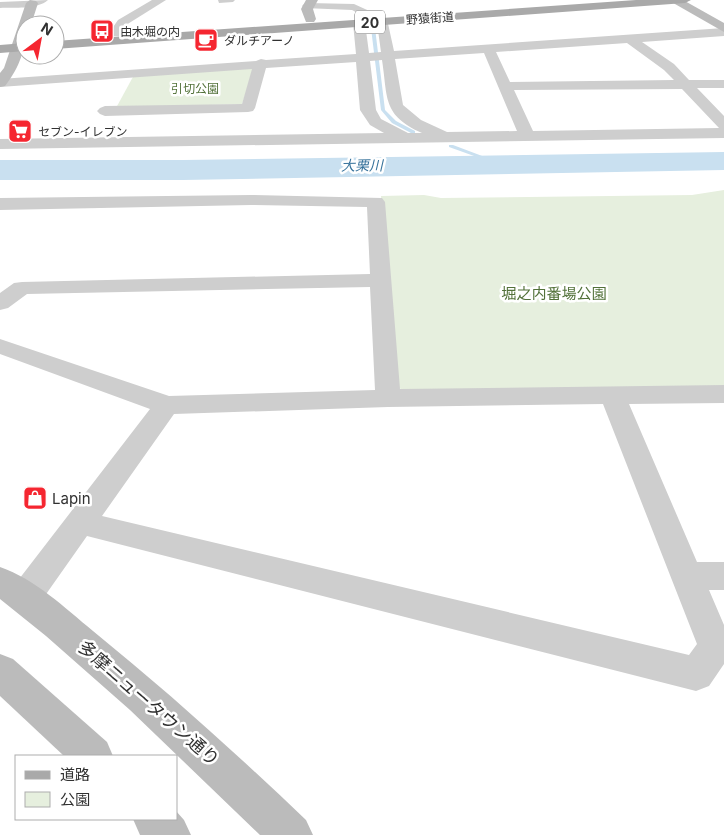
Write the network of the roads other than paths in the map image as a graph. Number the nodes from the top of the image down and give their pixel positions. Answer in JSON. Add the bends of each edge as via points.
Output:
{"nodes":[{"id":1,"x":160,"y":0,"type":"edge"},
{"id":2,"x":580,"y":0,"type":"edge"},
{"id":3,"x":678,"y":0,"type":"edge"},
{"id":4,"x":34,"y":1,"type":"edge"},
{"id":5,"x":310,"y":3,"type":"edge"},
{"id":6,"x":0,"y":5,"type":"edge"},
{"id":7,"x":30,"y":15,"type":"edge"},
{"id":8,"x":378,"y":18,"type":"junction"},
{"id":9,"x":310,"y":19,"type":"junction"},
{"id":10,"x":359,"y":23,"type":"junction"},
{"id":11,"x":724,"y":28,"type":"edge"},
{"id":12,"x":115,"y":32,"type":"junction"},
{"id":13,"x":724,"y":32,"type":"edge"},
{"id":14,"x":65,"y":36,"type":"edge"},
{"id":15,"x":630,"y":39,"type":"junction"},
{"id":16,"x":0,"y":41,"type":"edge"},
{"id":17,"x":15,"y":42,"type":"edge"},
{"id":18,"x":65,"y":44,"type":"edge"},
{"id":19,"x":15,"y":45,"type":"edge"},
{"id":20,"x":0,"y":49,"type":"edge"},
{"id":21,"x":489,"y":50,"type":"junction"},
{"id":22,"x":361,"y":56,"type":"junction"},
{"id":23,"x":390,"y":56,"type":"junction"},
{"id":24,"x":15,"y":58,"type":"edge"},
{"id":25,"x":261,"y":63,"type":"junction"},
{"id":26,"x":128,"y":73,"type":"junction"},
{"id":27,"x":0,"y":83,"type":"edge"},
{"id":28,"x":686,"y":84,"type":"junction"},
{"id":29,"x":724,"y":84,"type":"edge"},
{"id":30,"x":505,"y":86,"type":"junction"},
{"id":31,"x":105,"y":111,"type":"junction"},
{"id":32,"x":724,"y":125,"type":"edge"},
{"id":33,"x":724,"y":133,"type":"edge"},
{"id":34,"x":448,"y":136,"type":"junction"},
{"id":35,"x":527,"y":136,"type":"junction"},
{"id":36,"x":403,"y":137,"type":"junction"},
{"id":37,"x":87,"y":143,"type":"junction"},
{"id":38,"x":0,"y":144,"type":"edge"},
{"id":39,"x":0,"y":204,"type":"edge"},
{"id":40,"x":381,"y":280,"type":"junction"},
{"id":41,"x":0,"y":303,"type":"edge"},
{"id":42,"x":0,"y":346,"type":"edge"},
{"id":43,"x":724,"y":394,"type":"edge"},
{"id":44,"x":613,"y":396,"type":"junction"},
{"id":45,"x":388,"y":398,"type":"junction"},
{"id":46,"x":167,"y":405,"type":"junction"},
{"id":47,"x":82,"y":523,"type":"junction"},
{"id":48,"x":686,"y":576,"type":"junction"},
{"id":49,"x":724,"y":576,"type":"edge"},
{"id":50,"x":13,"y":589,"type":"edge"},
{"id":51,"x":0,"y":671,"type":"edge"},
{"id":52,"x":92,"y":755,"type":"edge"},
{"id":53,"x":155,"y":820,"type":"edge"},
{"id":54,"x":169,"y":835,"type":"edge"},
{"id":55,"x":291,"y":835,"type":"edge"}],
"edges":[{"from":1,"to":12,"type":"street","via":[[122,22]]},
{"from":2,"to":8,"type":"main road","name":"野猿街道","number":"20"},
{"from":3,"to":8,"type":"main road","name":"野猿街道","number":"20"},
{"from":3,"to":11,"type":"street"},
{"from":4,"to":6,"type":"street"},
{"from":4,"to":7,"type":"street"},
{"from":5,"to":8,"type":"street","via":[[354,7]]},
{"from":5,"to":9,"type":"street","via":[[307,13]]},
{"from":8,"to":9,"type":"main road","name":"野猿街道","number":"20"},
{"from":8,"to":10,"type":"main road","name":"野猿街道","number":"20"},
{"from":8,"to":23,"type":"street"},
{"from":9,"to":12,"type":"main road","name":"野猿街道","number":"20"},
{"from":10,"to":18,"type":"main road","name":"野猿街道","number":"20"},
{"from":10,"to":22,"type":"street"},
{"from":12,"to":14,"type":"main road","name":"野猿街道","number":"20"},
{"from":13,"to":15,"type":"street"},
{"from":15,"to":21,"type":"street"},
{"from":15,"to":28,"type":"street","via":[[669,66]]},
{"from":16,"to":17,"type":"main road"},
{"from":19,"to":20,"type":"main road"},
{"from":21,"to":23,"type":"street"},
{"from":21,"to":30,"type":"street"},
{"from":22,"to":23,"type":"street"},
{"from":22,"to":25,"type":"street"},
{"from":22,"to":36,"type":"street","via":[[370,116]]},
{"from":23,"to":34,"type":"street","via":[[396,106],[401,113],[416,124]]},
{"from":24,"to":27,"type":"street"},
{"from":25,"to":26,"type":"street"},
{"from":25,"to":31,"type":"street","via":[[248,108]]},
{"from":26,"to":27,"type":"street"},
{"from":26,"to":31,"type":"street"},
{"from":28,"to":29,"type":"street"},
{"from":28,"to":30,"type":"street"},
{"from":28,"to":32,"type":"street"},
{"from":30,"to":35,"type":"street"},
{"from":31,"to":37,"type":"street"},
{"from":33,"to":35,"type":"street"},
{"from":34,"to":35,"type":"street"},
{"from":34,"to":36,"type":"street"},
{"from":36,"to":37,"type":"street"},
{"from":37,"to":38,"type":"street"},
{"from":39,"to":40,"type":"street","via":[[251,200],[376,202]]},
{"from":40,"to":41,"type":"street","via":[[22,288]]},
{"from":40,"to":45,"type":"street"},
{"from":42,"to":46,"type":"street"},
{"from":43,"to":44,"type":"street"},
{"from":44,"to":45,"type":"street"},
{"from":44,"to":48,"type":"street"},
{"from":45,"to":46,"type":"street"},
{"from":46,"to":47,"type":"street"},
{"from":47,"to":48,"type":"street","via":[[696,674],[716,647]]},
{"from":47,"to":50,"type":"street"},
{"from":48,"to":49,"type":"street"},
{"from":50,"to":55,"type":"street","name":"多摩ニュータウン通り","via":[[126,681],[218,762]]},
{"from":51,"to":52,"type":"street"},
{"from":53,"to":54,"type":"street"}]}
